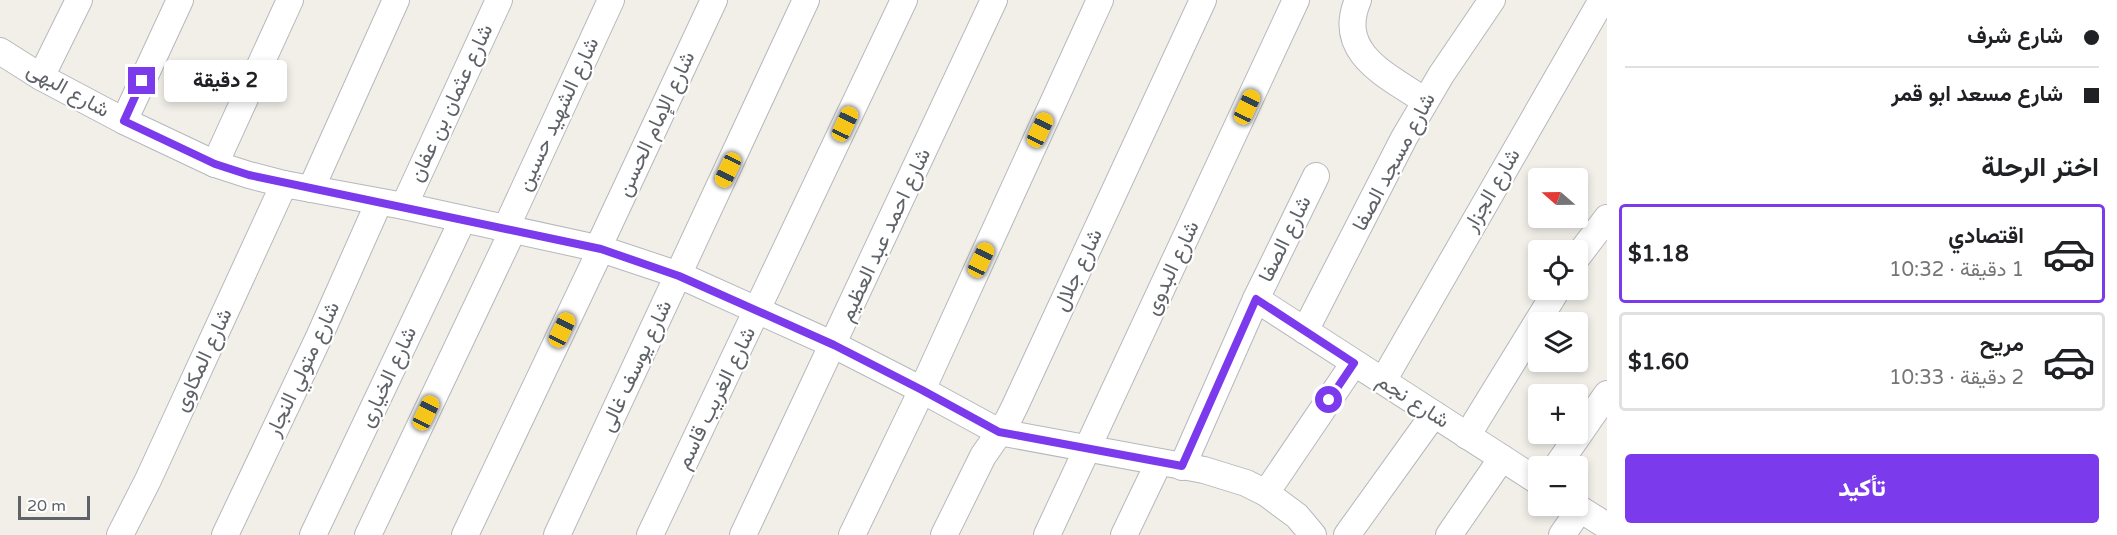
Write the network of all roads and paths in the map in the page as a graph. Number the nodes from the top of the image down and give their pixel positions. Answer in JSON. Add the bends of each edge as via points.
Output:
{"nodes":[{"id":1,"x":79,"y":0,"type":"edge"},
{"id":2,"x":180,"y":0,"type":"edge"},
{"id":3,"x":290,"y":0,"type":"edge"},
{"id":4,"x":396,"y":0,"type":"edge"},
{"id":5,"x":499,"y":0,"type":"edge"},
{"id":6,"x":611,"y":0,"type":"edge"},
{"id":7,"x":714,"y":0,"type":"edge"},
{"id":8,"x":806,"y":0,"type":"edge"},
{"id":9,"x":904,"y":0,"type":"edge"},
{"id":10,"x":994,"y":0,"type":"edge"},
{"id":11,"x":1100,"y":0,"type":"edge"},
{"id":12,"x":1203,"y":0,"type":"edge"},
{"id":13,"x":1296,"y":0,"type":"edge"},
{"id":14,"x":1358,"y":0,"type":"edge"},
{"id":15,"x":1492,"y":0,"type":"edge"},
{"id":16,"x":1596,"y":7,"type":"edge"},
{"id":17,"x":1,"y":55,"type":"edge"},
{"id":18,"x":41,"y":76,"type":"junction"},
{"id":19,"x":1425,"y":101,"type":"junction"},
{"id":20,"x":124,"y":121,"type":"junction"},
{"id":21,"x":215,"y":164,"type":"junction"},
{"id":22,"x":1316,"y":176,"type":"dead end"},
{"id":23,"x":284,"y":184,"type":"junction"},
{"id":24,"x":311,"y":189,"type":"junction"},
{"id":25,"x":391,"y":204,"type":"junction"},
{"id":26,"x":1607,"y":218,"type":"edge"},
{"id":27,"x":463,"y":219,"type":"junction"},
{"id":28,"x":509,"y":229,"type":"junction"},
{"id":29,"x":1588,"y":242,"type":"edge"},
{"id":30,"x":600,"y":248,"type":"junction"},
{"id":31,"x":679,"y":276,"type":"junction"},
{"id":32,"x":1256,"y":299,"type":"junction"},
{"id":33,"x":1551,"y":300,"type":"edge"},
{"id":34,"x":758,"y":311,"type":"junction"},
{"id":35,"x":1305,"y":331,"type":"junction"},
{"id":36,"x":834,"y":345,"type":"junction"},
{"id":37,"x":1354,"y":363,"type":"junction"},
{"id":38,"x":1383,"y":381,"type":"junction"},
{"id":39,"x":922,"y":390,"type":"junction"},
{"id":40,"x":1607,"y":394,"type":"edge"},
{"id":41,"x":1434,"y":414,"type":"junction"},
{"id":42,"x":999,"y":432,"type":"junction"},
{"id":43,"x":1467,"y":436,"type":"junction"},
{"id":44,"x":1088,"y":449,"type":"junction"},
{"id":45,"x":1564,"y":456,"type":"edge"},
{"id":46,"x":1502,"y":458,"type":"junction"},
{"id":47,"x":1170,"y":464,"type":"junction"},
{"id":48,"x":1528,"y":475,"type":"edge"},
{"id":49,"x":1266,"y":493,"type":"junction"},
{"id":50,"x":1588,"y":514,"type":"edge"},
{"id":51,"x":1572,"y":516,"type":"edge"},
{"id":52,"x":1607,"y":526,"type":"edge"},
{"id":53,"x":120,"y":535,"type":"edge"},
{"id":54,"x":225,"y":535,"type":"edge"},
{"id":55,"x":314,"y":535,"type":"edge"},
{"id":56,"x":368,"y":535,"type":"edge"},
{"id":57,"x":465,"y":535,"type":"edge"},
{"id":58,"x":557,"y":535,"type":"edge"},
{"id":59,"x":650,"y":535,"type":"edge"},
{"id":60,"x":743,"y":535,"type":"edge"},
{"id":61,"x":852,"y":535,"type":"edge"},
{"id":62,"x":944,"y":535,"type":"edge"},
{"id":63,"x":1047,"y":535,"type":"edge"},
{"id":64,"x":1124,"y":535,"type":"edge"},
{"id":65,"x":1313,"y":535,"type":"edge"},
{"id":66,"x":1347,"y":535,"type":"edge"},
{"id":67,"x":1449,"y":535,"type":"edge"},
{"id":68,"x":1562,"y":535,"type":"edge"}],
"edges":[{"from":1,"to":18,"type":"street"},
{"from":2,"to":20,"type":"street"},
{"from":3,"to":21,"type":"street"},
{"from":4,"to":24,"type":"street"},
{"from":5,"to":25,"type":"street","name":"شارع عثمان بن عفان"},
{"from":6,"to":28,"type":"street","name":"شارع الشهيد حسين"},
{"from":7,"to":30,"type":"street","name":"شارع الإمام الحسن"},
{"from":8,"to":31,"type":"street","name":"شارع يوسف غالى"},
{"from":9,"to":34,"type":"street","name":"شارع الغريب قاسم"},
{"from":10,"to":36,"type":"street","name":"شارع احمد عبد العظيم"},
{"from":11,"to":39,"type":"street"},
{"from":12,"to":42,"type":"street","name":"شارع جلال","via":[[1015,406]]},
{"from":13,"to":44,"type":"street","name":"شارع البدوى"},
{"from":14,"to":19,"type":"street","via":[[1352,17],[1357,47],[1365,59]]},
{"from":15,"to":19,"type":"street","name":"شارع مسجد الصفا"},
{"from":16,"to":38,"type":"street","name":"شارع الجزار"},
{"from":17,"to":18,"type":"street","name":"شارع البهى"},
{"from":18,"to":20,"type":"street","name":"شارع البهى"},
{"from":19,"to":35,"type":"street","name":"شارع مسجد الصفا"},
{"from":20,"to":21,"type":"street","name":"شارع البهى"},
{"from":21,"to":23,"type":"street","name":"شارع البهى"},
{"from":22,"to":32,"type":"street","name":"شارع الصفا"},
{"from":23,"to":24,"type":"street","name":"شارع البهى"},
{"from":23,"to":53,"type":"street","name":"شارع المكاوى"},
{"from":24,"to":25,"type":"street","name":"شارع البهى"},
{"from":25,"to":27,"type":"street","name":"شارع البهى"},
{"from":25,"to":54,"type":"street","name":"شارع متولي النجار","via":[[319,337]]},
{"from":26,"to":29,"type":"street"},
{"from":27,"to":28,"type":"street","name":"شارع البهى"},
{"from":27,"to":55,"type":"street","name":"شارع الخيارى"},
{"from":28,"to":30,"type":"street","name":"شارع البهى"},
{"from":28,"to":56,"type":"street","name":"شارع الشهيد حسين"},
{"from":30,"to":31,"type":"street","name":"شارع البهى"},
{"from":30,"to":57,"type":"street","name":"شارع الإمام الحسن"},
{"from":31,"to":34,"type":"street","name":"شارع البهى"},
{"from":31,"to":58,"type":"street","name":"شارع يوسف غالى"},
{"from":32,"to":35,"type":"street","name":"شارع نجم"},
{"from":32,"to":47,"type":"street","name":"شارع الصفا"},
{"from":33,"to":43,"type":"street"},
{"from":34,"to":36,"type":"street","name":"شارع البهى"},
{"from":34,"to":59,"type":"street","name":"شارع الغريب قاسم"},
{"from":35,"to":37,"type":"street","name":"شارع نجم"},
{"from":36,"to":39,"type":"street","name":"شارع البهى"},
{"from":36,"to":60,"type":"street","name":"شارع احمد عبد العظيم"},
{"from":37,"to":38,"type":"street","name":"شارع نجم"},
{"from":37,"to":49,"type":"street"},
{"from":38,"to":41,"type":"street","name":"شارع نجم"},
{"from":39,"to":42,"type":"street","name":"شارع البهى"},
{"from":39,"to":61,"type":"street"},
{"from":40,"to":45,"type":"street"},
{"from":41,"to":43,"type":"street","name":"شارع نجم"},
{"from":41,"to":66,"type":"street"},
{"from":42,"to":44,"type":"street","name":"شارع البهى"},
{"from":42,"to":62,"type":"street","name":"شارع جلال","via":[[982,456]]},
{"from":43,"to":46,"type":"street","name":"شارع نجم"},
{"from":44,"to":47,"type":"street","name":"شارع البهى"},
{"from":44,"to":63,"type":"street","name":"شارع البدوى"},
{"from":46,"to":48,"type":"street","name":"شارع نجم"},
{"from":46,"to":67,"type":"street"},
{"from":47,"to":49,"type":"street","name":"شارع البهى","via":[[1225,475]]},
{"from":47,"to":64,"type":"street","name":"شارع الصفا"},
{"from":49,"to":65,"type":"street","name":"شارع البهى","via":[[1297,516]]},
{"from":50,"to":52,"type":"street"},
{"from":51,"to":68,"type":"street"}]}
